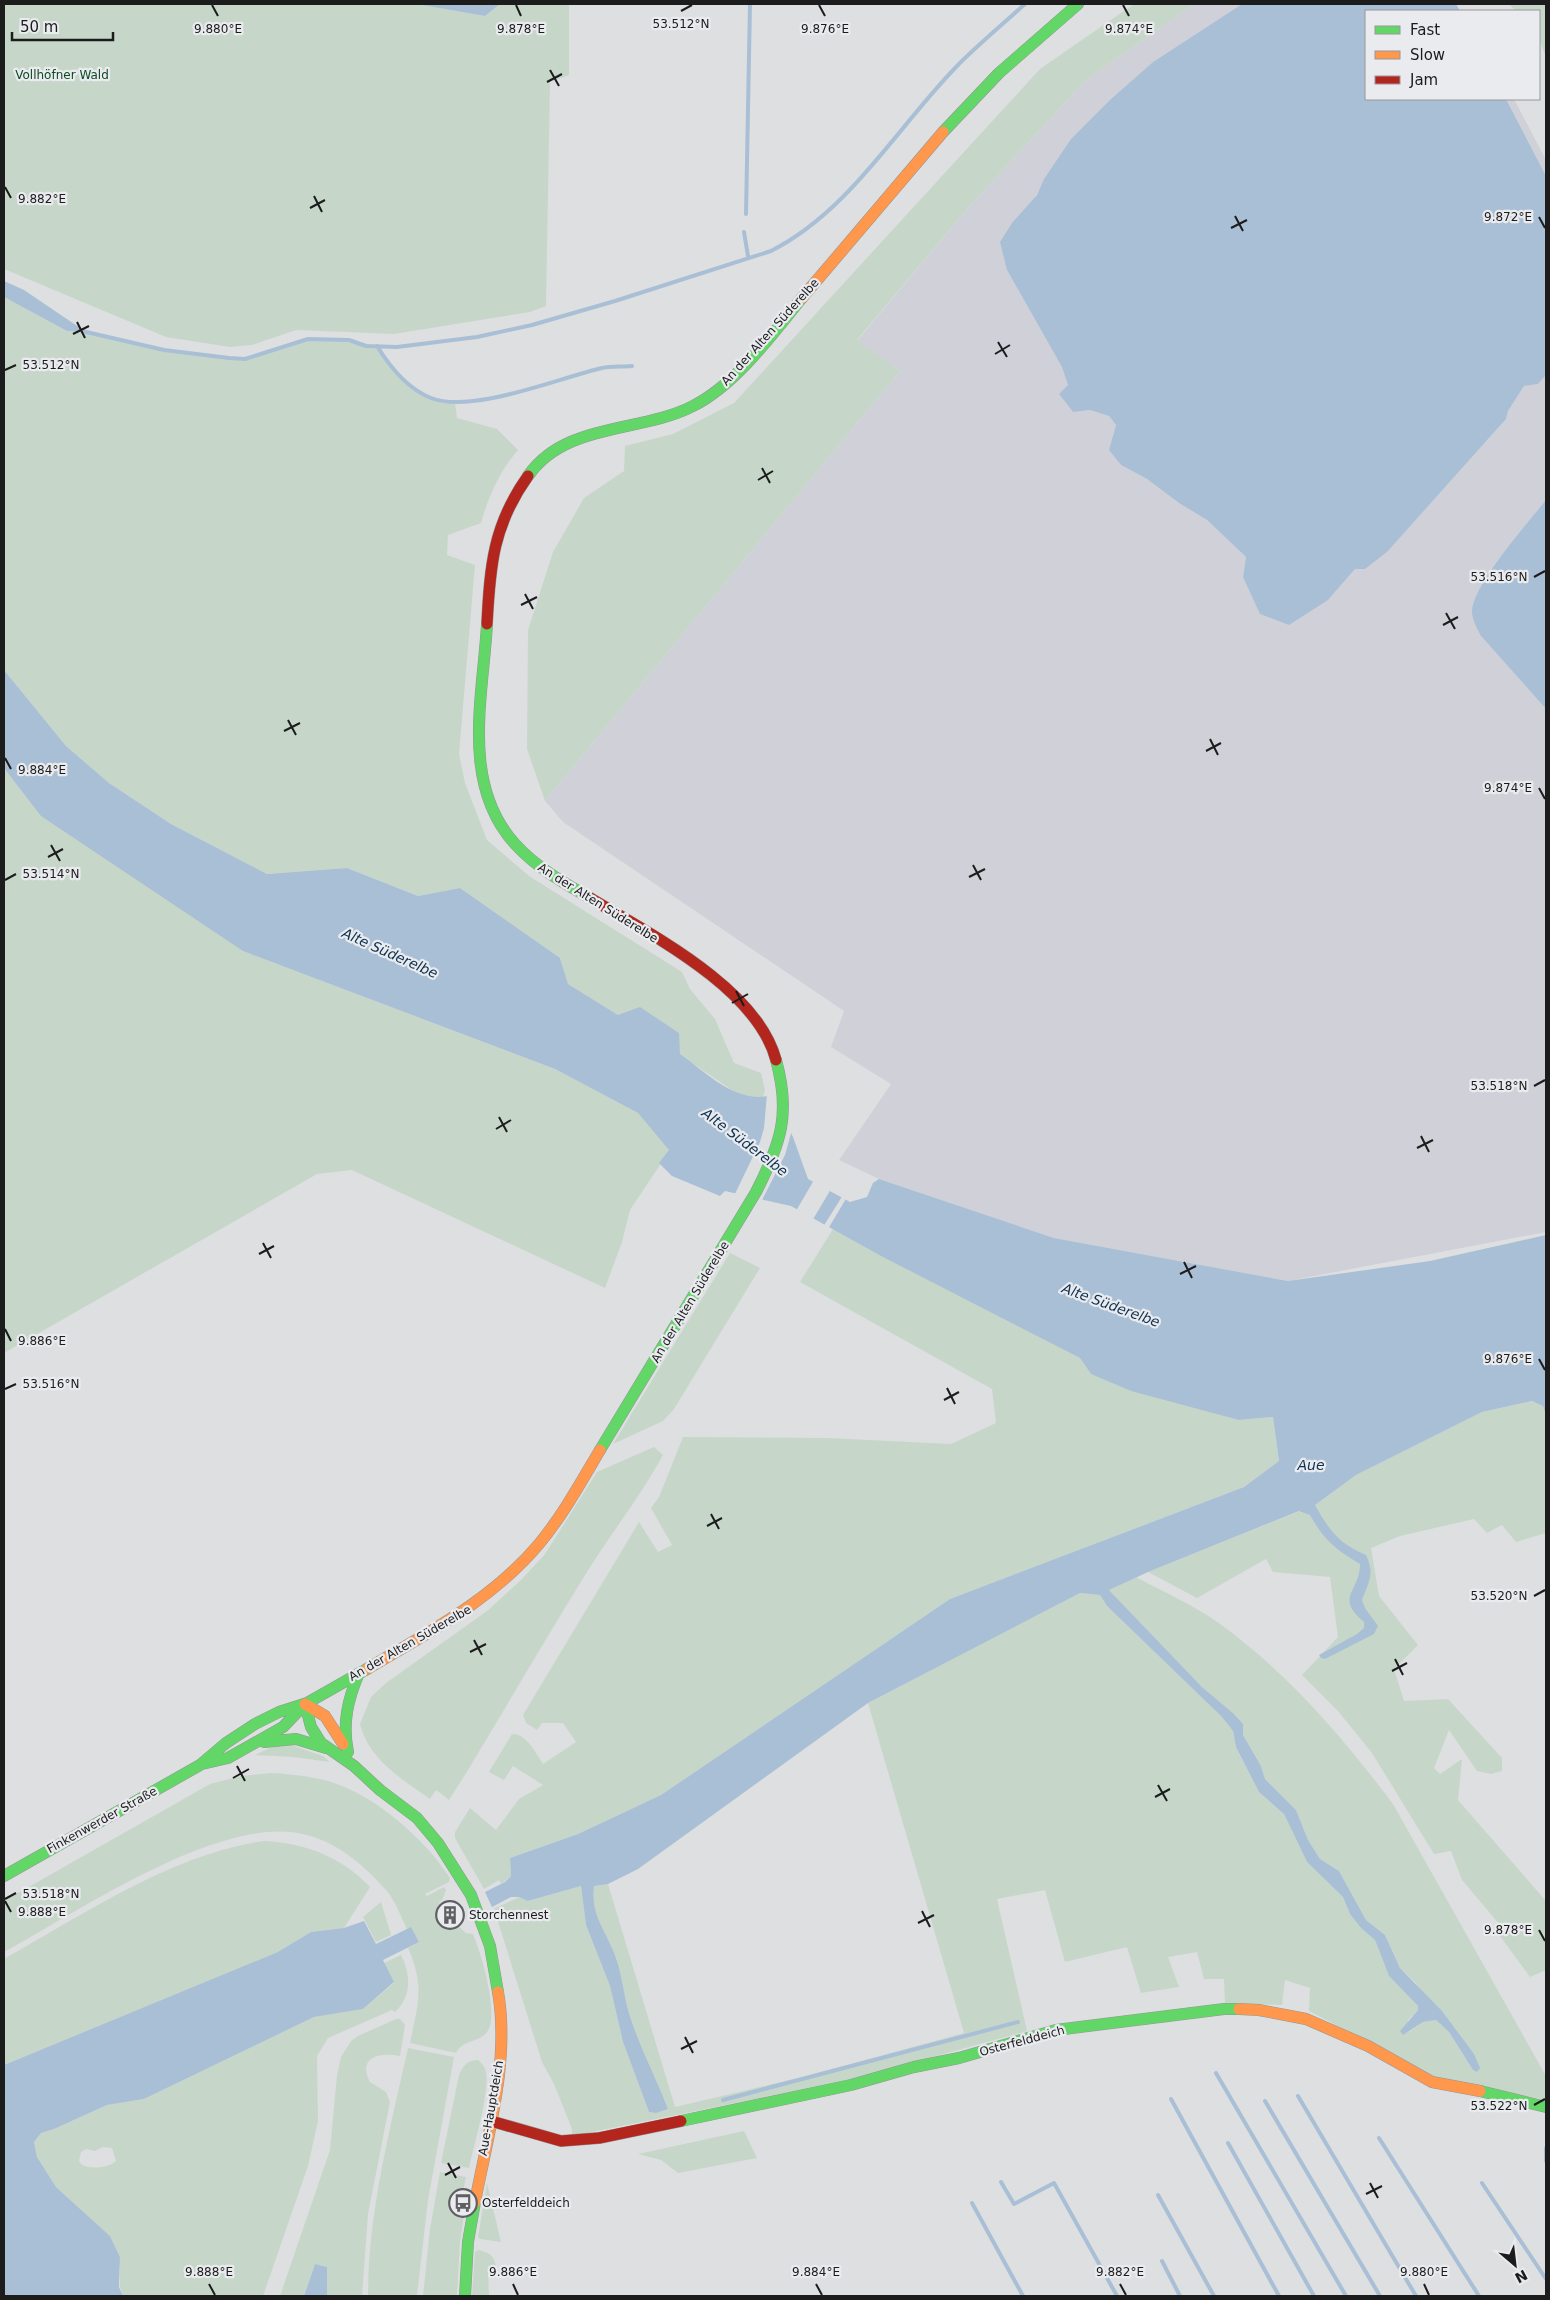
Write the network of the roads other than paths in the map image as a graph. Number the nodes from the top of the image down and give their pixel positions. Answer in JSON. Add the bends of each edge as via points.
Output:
{"nodes":[{"id":1,"x":1078,"y":4,"type":"edge"},
{"id":2,"x":358,"y":1673,"type":"junction"},
{"id":3,"x":306,"y":1704,"type":"junction"},
{"id":4,"x":255,"y":1743,"type":"junction"},
{"id":5,"x":326,"y":1748,"type":"junction"},
{"id":6,"x":348,"y":1752,"type":"junction"},
{"id":7,"x":200,"y":1765,"type":"junction"},
{"id":8,"x":354,"y":1766,"type":"junction"},
{"id":9,"x":4,"y":1876,"type":"edge"},
{"id":10,"x":1546,"y":2107,"type":"edge"},
{"id":11,"x":491,"y":2121,"type":"junction"},
{"id":12,"x":465,"y":2296,"type":"edge"}],
"edges":[{"from":1,"to":2,"type":"main road","name":"An der Alten Süderelbe","via":[[1026,48],[975,99],[719,389],[684,412],[587,434],[552,452],[522,482],[512,498],[497,536],[492,566],[479,754],[486,793],[498,821],[526,856],[709,972],[752,1014],[769,1040],[778,1064],[784,1101],[780,1134],[764,1175],[719,1255],[535,1552],[476,1605]]},
{"from":2,"to":3,"type":"main road","name":"An der Alten Süderelbe"},
{"from":2,"to":6,"type":"main road","via":[[344,1720]]},
{"from":3,"to":4,"type":"main road","name":"Finkenwerder Straße","via":[[283,1727]]},
{"from":3,"to":5,"type":"main road","via":[[311,1726]]},
{"from":3,"to":6,"type":"main road","via":[[325,1716]]},
{"from":3,"to":7,"type":"main road","name":"Finkenwerder Straße","via":[[277,1713],[248,1729],[221,1745]]},
{"from":4,"to":5,"type":"main road","via":[[296,1740]]},
{"from":4,"to":7,"type":"main road","name":"Finkenwerder Straße","via":[[228,1758]]},
{"from":5,"to":8,"type":"main road"},
{"from":6,"to":8,"type":"main road"},
{"from":7,"to":9,"type":"main road","name":"Finkenwerder Straße"},
{"from":8,"to":11,"type":"main road","name":"Aue-Hauptdeich","via":[[417,1818],[438,1843],[471,1895],[494,1966],[500,2004],[501,2048]]},
{"from":10,"to":11,"type":"main road","name":"Osterfelddeich","via":[[1432,2082],[1368,2046],[1306,2019],[1259,2010],[1224,2009],[1056,2030],[850,2085],[599,2138],[561,2141]]},
{"from":11,"to":12,"type":"main road","name":"Aue-Hauptdeich","via":[[468,2242]]}]}
